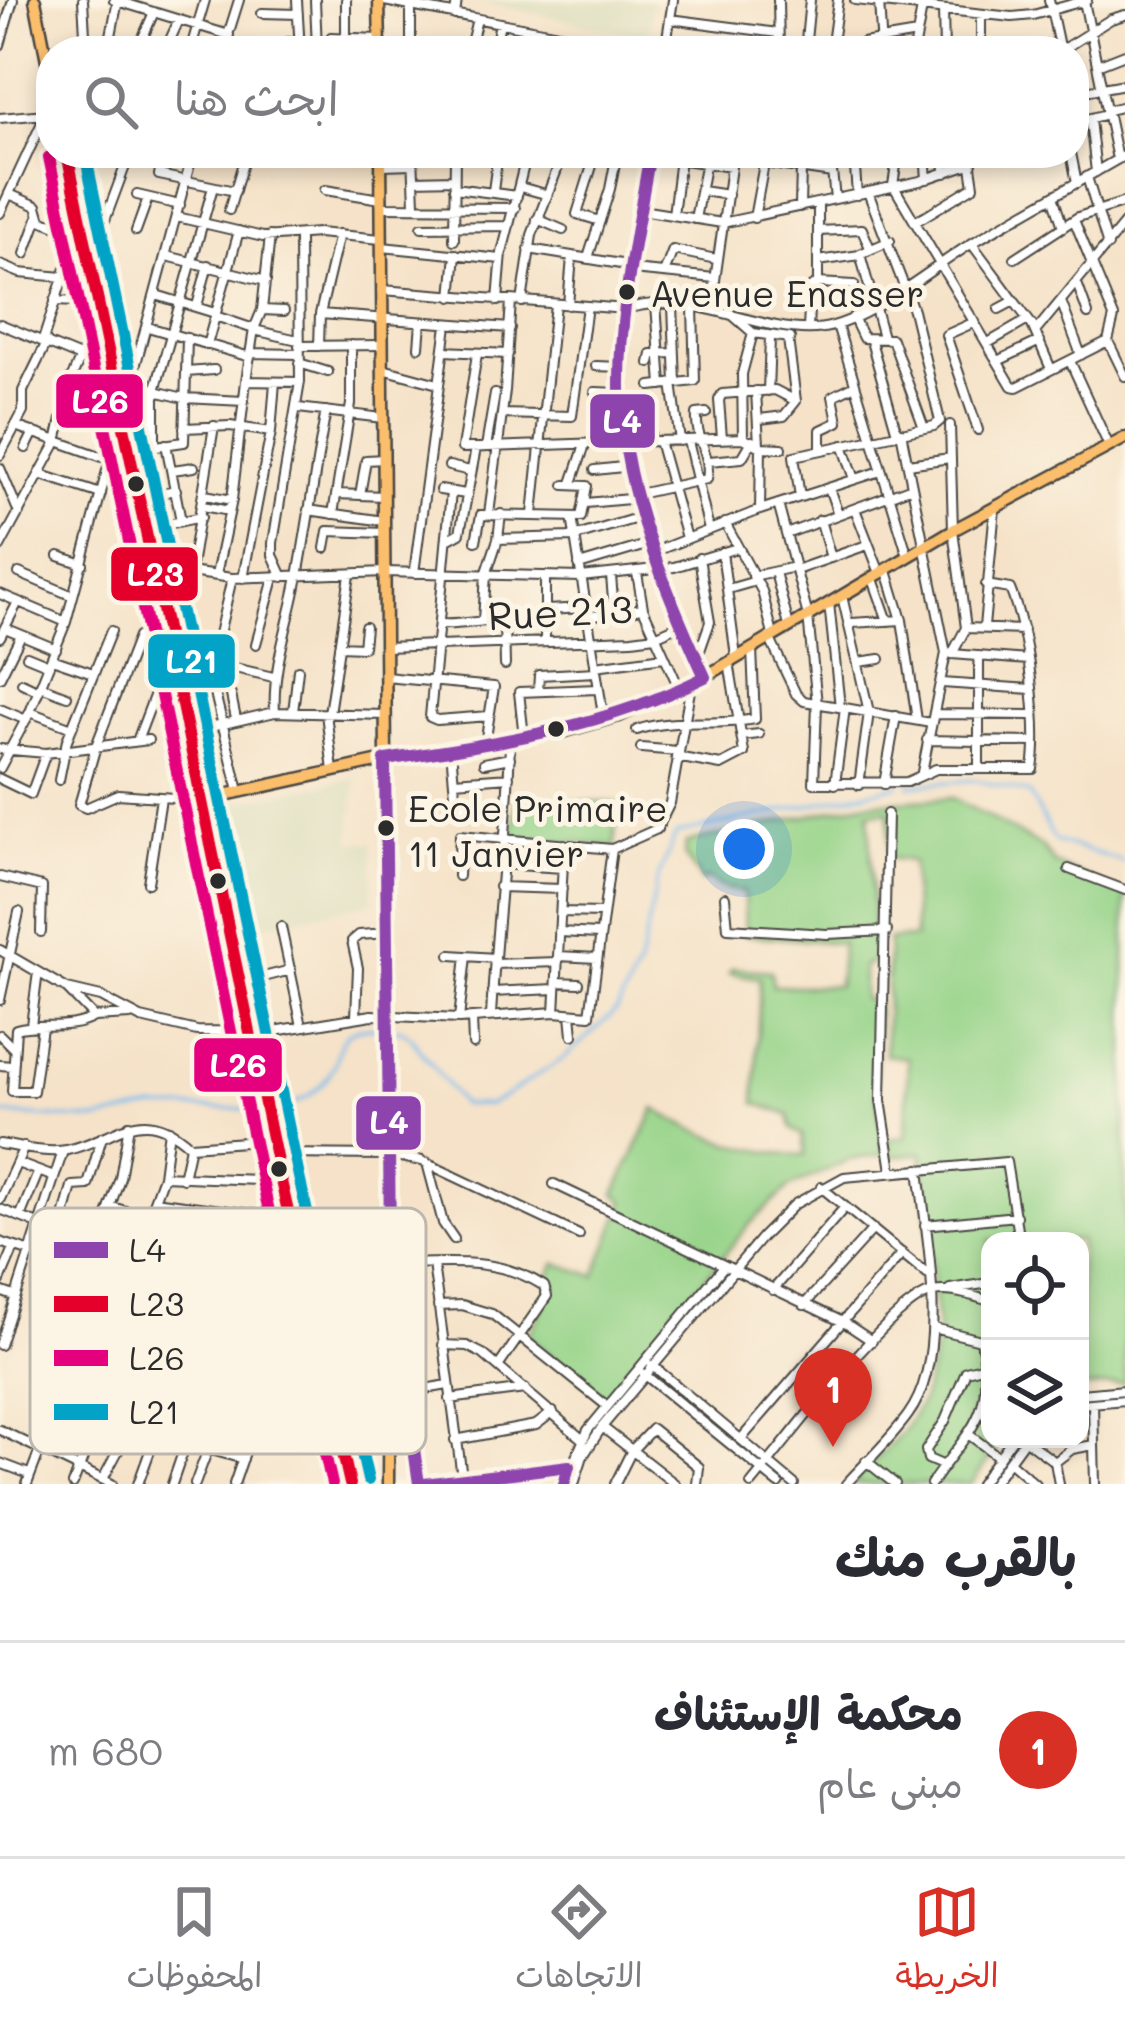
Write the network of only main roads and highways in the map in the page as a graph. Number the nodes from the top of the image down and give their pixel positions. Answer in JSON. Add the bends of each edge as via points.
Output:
{"nodes":[{"id":1,"x":35,"y":0,"type":"edge"},
{"id":2,"x":379,"y":0,"type":"edge"},
{"id":3,"x":42,"y":36,"type":"edge"},
{"id":4,"x":380,"y":36,"type":"edge"},
{"id":5,"x":71,"y":168,"type":"edge"},
{"id":6,"x":381,"y":168,"type":"edge"},
{"id":7,"x":1125,"y":438,"type":"edge"},
{"id":8,"x":385,"y":760,"type":"junction"},
{"id":9,"x":202,"y":800,"type":"junction"},
{"id":10,"x":287,"y":1208,"type":"edge"},
{"id":11,"x":391,"y":1208,"type":"edge"},
{"id":12,"x":343,"y":1454,"type":"edge"},
{"id":13,"x":388,"y":1454,"type":"edge"},
{"id":14,"x":417,"y":1454,"type":"edge"},
{"id":15,"x":350,"y":1484,"type":"edge"},
{"id":16,"x":388,"y":1484,"type":"edge"},
{"id":17,"x":422,"y":1484,"type":"edge"}],
"edges":[{"from":1,"to":3,"type":"main road"},
{"from":2,"to":4,"type":"main road"},
{"from":5,"to":9,"type":"main road"},
{"from":6,"to":8,"type":"main road"},
{"from":7,"to":8,"type":"main road","via":[[686,687],[604,721]]},
{"from":8,"to":9,"type":"main road"},
{"from":8,"to":11,"type":"main road"},
{"from":9,"to":10,"type":"main road"},
{"from":12,"to":15,"type":"main road"},
{"from":13,"to":16,"type":"main road"},
{"from":14,"to":17,"type":"main road"}]}
